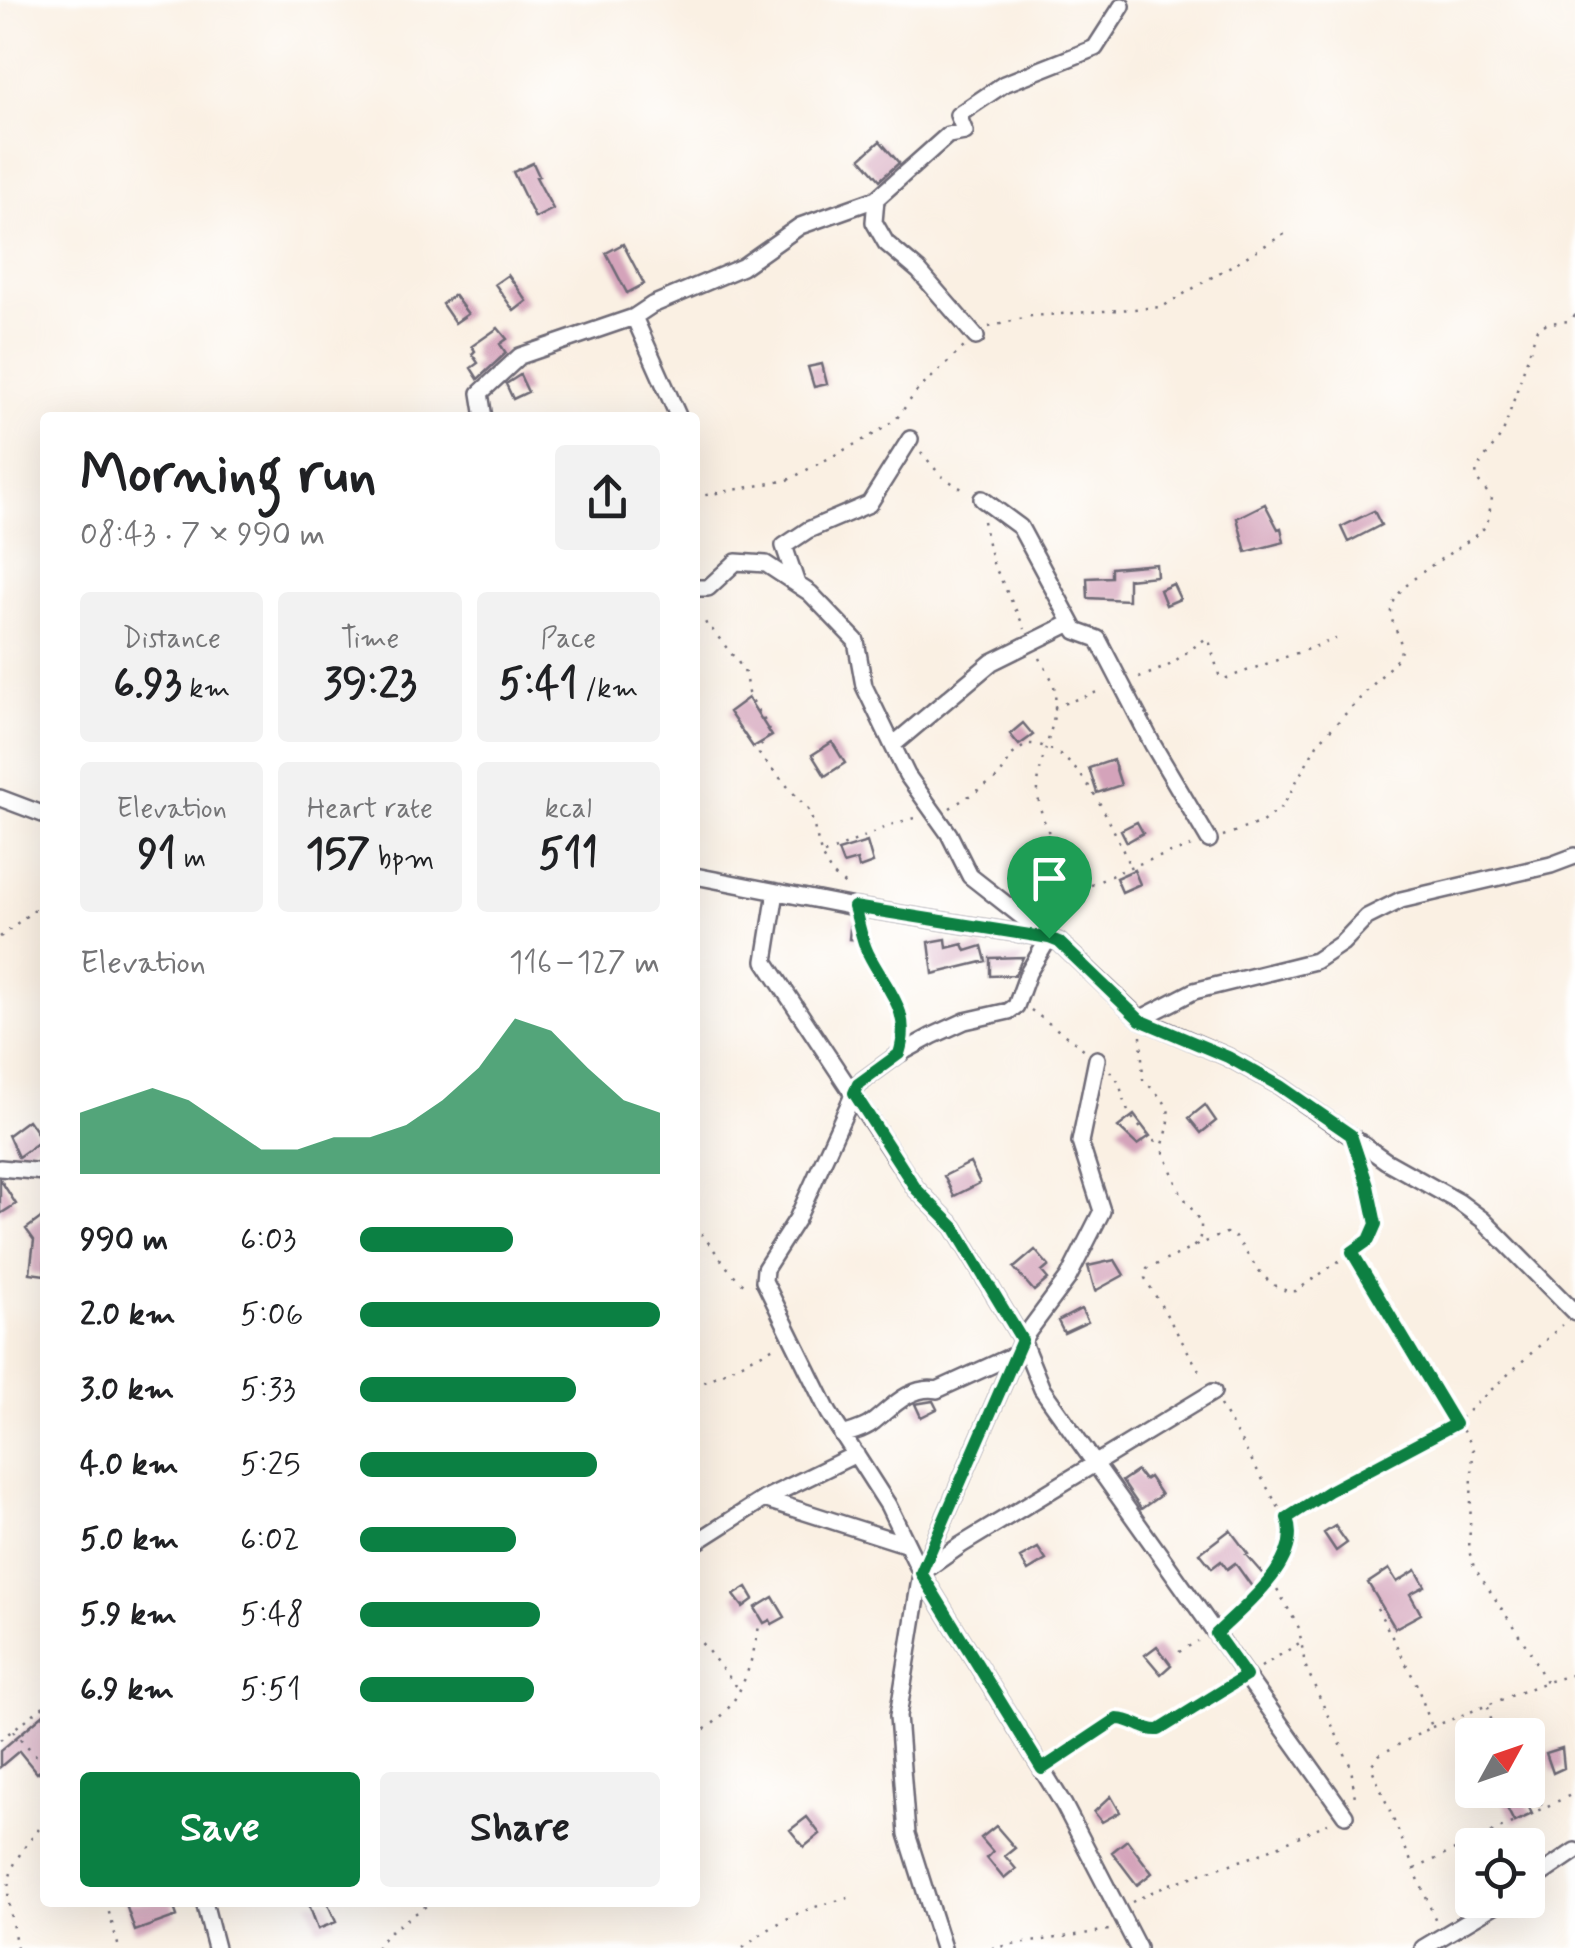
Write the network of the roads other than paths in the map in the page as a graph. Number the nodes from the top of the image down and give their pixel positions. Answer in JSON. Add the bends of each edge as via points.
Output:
{"nodes":[{"id":1,"x":1122,"y":6,"type":"dead end"},
{"id":2,"x":876,"y":198,"type":"junction"},
{"id":3,"x":634,"y":317,"type":"junction"},
{"id":4,"x":976,"y":336,"type":"road end"},
{"id":5,"x":483,"y":412,"type":"edge"},
{"id":6,"x":676,"y":412,"type":"edge"},
{"id":7,"x":910,"y":439,"type":"dead end"},
{"id":8,"x":982,"y":498,"type":"dead end"},
{"id":9,"x":797,"y":584,"type":"junction"},
{"id":10,"x":700,"y":588,"type":"edge"},
{"id":11,"x":1071,"y":623,"type":"junction"},
{"id":12,"x":893,"y":745,"type":"junction"},
{"id":13,"x":0,"y":798,"type":"edge"},
{"id":14,"x":40,"y":813,"type":"edge"},
{"id":15,"x":1210,"y":840,"type":"road end"},
{"id":16,"x":1575,"y":856,"type":"edge"},
{"id":17,"x":700,"y":877,"type":"edge"},
{"id":18,"x":776,"y":892,"type":"junction"},
{"id":19,"x":1049,"y":938,"type":"junction"},
{"id":20,"x":1140,"y":1020,"type":"junction"},
{"id":21,"x":1097,"y":1059,"type":"dead end"},
{"id":22,"x":854,"y":1093,"type":"junction"},
{"id":23,"x":0,"y":1168,"type":"edge"},
{"id":24,"x":40,"y":1172,"type":"edge"},
{"id":25,"x":1575,"y":1313,"type":"edge"},
{"id":26,"x":1019,"y":1347,"type":"junction"},
{"id":27,"x":1212,"y":1392,"type":"road end"},
{"id":28,"x":842,"y":1436,"type":"junction"},
{"id":29,"x":856,"y":1454,"type":"junction"},
{"id":30,"x":1096,"y":1464,"type":"junction"},
{"id":31,"x":764,"y":1499,"type":"junction"},
{"id":32,"x":700,"y":1540,"type":"edge"},
{"id":33,"x":905,"y":1544,"type":"junction"},
{"id":34,"x":921,"y":1573,"type":"junction"},
{"id":35,"x":1345,"y":1814,"type":"road end"},
{"id":36,"x":1575,"y":1851,"type":"edge"},
{"id":37,"x":1545,"y":1871,"type":"edge"},
{"id":38,"x":205,"y":1907,"type":"edge"},
{"id":39,"x":1473,"y":1918,"type":"edge"},
{"id":40,"x":216,"y":1948,"type":"edge"},
{"id":41,"x":943,"y":1948,"type":"edge"},
{"id":42,"x":1138,"y":1948,"type":"edge"},
{"id":43,"x":1423,"y":1948,"type":"edge"}],
"edges":[{"from":1,"to":2,"type":"street","via":[[1095,48],[988,94],[958,115],[965,132],[948,135]]},
{"from":2,"to":3,"type":"street","via":[[800,226],[742,268]]},
{"from":2,"to":4,"type":"street","via":[[874,222],[886,243]]},
{"from":3,"to":5,"type":"street","via":[[520,356],[480,394]]},
{"from":3,"to":6,"type":"street"},
{"from":7,"to":9,"type":"street","via":[[869,504],[784,546]]},
{"from":8,"to":11,"type":"street","via":[[1020,527]]},
{"from":9,"to":10,"type":"street","via":[[766,564],[736,562]]},
{"from":9,"to":12,"type":"street","via":[[856,640],[864,686]]},
{"from":11,"to":12,"type":"street","via":[[992,662]]},
{"from":11,"to":15,"type":"street","via":[[1098,638]]},
{"from":12,"to":19,"type":"street","via":[[970,876]]},
{"from":13,"to":14,"type":"street"},
{"from":16,"to":20,"type":"street","via":[[1401,900],[1367,917],[1315,961],[1194,992]]},
{"from":17,"to":18,"type":"street"},
{"from":18,"to":19,"type":"street"},
{"from":18,"to":22,"type":"street","via":[[765,961]]},
{"from":19,"to":20,"type":"street","via":[[1070,950]]},
{"from":19,"to":22,"type":"street","via":[[1016,1006],[965,1021],[899,1054]]},
{"from":20,"to":25,"type":"street","via":[[1280,1086],[1459,1202]]},
{"from":21,"to":26,"type":"street","via":[[1080,1142],[1102,1211],[1068,1278]]},
{"from":22,"to":26,"type":"street","via":[[916,1189],[954,1227]]},
{"from":22,"to":28,"type":"street","via":[[764,1281]]},
{"from":23,"to":24,"type":"street"},
{"from":26,"to":28,"type":"street","via":[[887,1407],[871,1425]]},
{"from":26,"to":30,"type":"street"},
{"from":26,"to":34,"type":"street"},
{"from":27,"to":30,"type":"street"},
{"from":28,"to":29,"type":"street"},
{"from":29,"to":31,"type":"street"},
{"from":29,"to":33,"type":"street"},
{"from":30,"to":34,"type":"street"},
{"from":30,"to":35,"type":"street"},
{"from":31,"to":32,"type":"street"},
{"from":31,"to":33,"type":"street"},
{"from":33,"to":34,"type":"street"},
{"from":34,"to":41,"type":"street","via":[[898,1716],[908,1834]]},
{"from":34,"to":42,"type":"street","via":[[1042,1769]]},
{"from":36,"to":37,"type":"street"},
{"from":38,"to":40,"type":"street"},
{"from":39,"to":43,"type":"street"}]}
